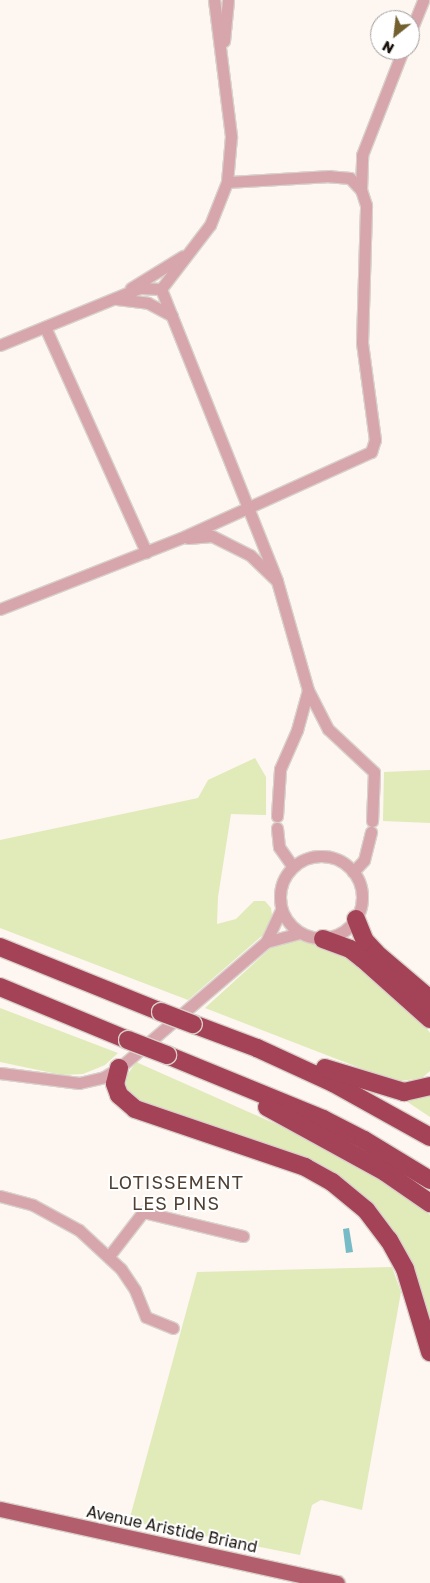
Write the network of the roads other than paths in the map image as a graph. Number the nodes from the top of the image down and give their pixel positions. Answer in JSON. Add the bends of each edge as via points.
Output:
{"nodes":[{"id":1,"x":214,"y":0,"type":"edge"},
{"id":2,"x":228,"y":0,"type":"edge"},
{"id":3,"x":222,"y":60,"type":"junction"},
{"id":4,"x":399,"y":60,"type":"edge"},
{"id":5,"x":227,"y":182,"type":"junction"},
{"id":6,"x":361,"y":190,"type":"junction"},
{"id":7,"x":198,"y":245,"type":"junction"},
{"id":8,"x":161,"y":289,"type":"junction"},
{"id":9,"x":112,"y":299,"type":"junction"},
{"id":10,"x":172,"y":316,"type":"junction"},
{"id":11,"x":45,"y":326,"type":"junction"},
{"id":12,"x":0,"y":345,"type":"edge"},
{"id":13,"x":249,"y":505,"type":"junction"},
{"id":14,"x":181,"y":538,"type":"junction"},
{"id":15,"x":146,"y":552,"type":"junction"},
{"id":16,"x":277,"y":581,"type":"junction"},
{"id":17,"x":0,"y":609,"type":"edge"},
{"id":18,"x":308,"y":690,"type":"junction"},
{"id":19,"x":293,"y":867,"type":"junction"},
{"id":20,"x":353,"y":872,"type":"junction"},
{"id":21,"x":281,"y":910,"type":"junction"},
{"id":22,"x":356,"y":919,"type":"junction"},
{"id":23,"x":299,"y":933,"type":"junction"},
{"id":24,"x":323,"y":938,"type":"junction"},
{"id":25,"x":266,"y":942,"type":"junction"},
{"id":26,"x":0,"y":947,"type":"edge"},
{"id":27,"x":0,"y":988,"type":"edge"},
{"id":28,"x":430,"y":999,"type":"edge"},
{"id":29,"x":430,"y":1020,"type":"edge"},
{"id":30,"x":257,"y":1048,"type":"junction"},
{"id":31,"x":190,"y":1065,"type":"junction"},
{"id":32,"x":119,"y":1068,"type":"junction"},
{"id":33,"x":0,"y":1073,"type":"edge"},
{"id":34,"x":430,"y":1086,"type":"edge"},
{"id":35,"x":430,"y":1137,"type":"edge"},
{"id":36,"x":430,"y":1180,"type":"edge"},
{"id":37,"x":0,"y":1196,"type":"edge"},
{"id":38,"x":430,"y":1203,"type":"edge"},
{"id":39,"x":243,"y":1236,"type":"dead end"},
{"id":40,"x":109,"y":1256,"type":"junction"},
{"id":41,"x":173,"y":1328,"type":"dead end"},
{"id":42,"x":430,"y":1352,"type":"edge"},
{"id":43,"x":0,"y":1509,"type":"edge"},
{"id":44,"x":337,"y":1583,"type":"edge"}],
"edges":[{"from":1,"to":3,"type":"street"},
{"from":2,"to":3,"type":"street"},
{"from":3,"to":5,"type":"street","via":[[231,136]]},
{"from":4,"to":6,"type":"street","via":[[362,155]]},
{"from":5,"to":6,"type":"street","via":[[329,176],[350,178]]},
{"from":5,"to":7,"type":"street","via":[[221,204]]},
{"from":6,"to":13,"type":"street","via":[[366,205],[362,343],[374,440],[371,452]]},
{"from":7,"to":8,"type":"street"},
{"from":7,"to":9,"type":"street"},
{"from":8,"to":9,"type":"street","via":[[140,288]]},
{"from":8,"to":10,"type":"street"},
{"from":9,"to":10,"type":"street","via":[[148,303]]},
{"from":9,"to":11,"type":"street"},
{"from":10,"to":13,"type":"street"},
{"from":11,"to":12,"type":"street"},
{"from":11,"to":15,"type":"street"},
{"from":13,"to":14,"type":"street"},
{"from":13,"to":16,"type":"street"},
{"from":14,"to":15,"type":"street"},
{"from":14,"to":16,"type":"street","via":[[212,536],[250,555]]},
{"from":15,"to":17,"type":"street"},
{"from":16,"to":18,"type":"street"},
{"from":18,"to":19,"type":"street","via":[[297,730],[280,769],[277,822],[283,856]]},
{"from":18,"to":20,"type":"street","via":[[328,730],[374,772],[371,826],[364,860]]},
{"from":19,"to":20,"type":"street","via":[[302,860],[324,856],[345,864]]},
{"from":19,"to":21,"type":"street","via":[[281,884]]},
{"from":20,"to":22,"type":"street","via":[[362,893]]},
{"from":21,"to":23,"type":"street"},
{"from":21,"to":25,"type":"street"},
{"from":22,"to":24,"type":"street","via":[[342,933]]},
{"from":22,"to":28,"type":"highway","via":[[376,953]]},
{"from":23,"to":24,"type":"street"},
{"from":23,"to":25,"type":"street","via":[[278,936]]},
{"from":24,"to":29,"type":"highway","via":[[363,958]]},
{"from":25,"to":32,"type":"street"},
{"from":26,"to":30,"type":"highway","bridge":true},
{"from":27,"to":31,"type":"highway","bridge":true},
{"from":30,"to":34,"type":"highway","via":[[385,1089],[416,1092]]},
{"from":30,"to":35,"type":"highway","via":[[381,1107]]},
{"from":31,"to":36,"type":"highway","via":[[323,1120],[364,1140]]},
{"from":31,"to":38,"type":"highway","via":[[385,1172]]},
{"from":32,"to":33,"type":"street","via":[[104,1077],[79,1083]]},
{"from":32,"to":42,"type":"highway","via":[[115,1084],[119,1095],[135,1109],[305,1167],[332,1182],[366,1210],[389,1240],[404,1269]]},
{"from":37,"to":40,"type":"street","via":[[34,1205],[79,1230]]},
{"from":39,"to":40,"type":"street","via":[[143,1212]]},
{"from":40,"to":41,"type":"street","via":[[135,1290],[146,1317]]},
{"from":43,"to":44,"type":"main road","name":"Avenue Aristide Briand"}]}
